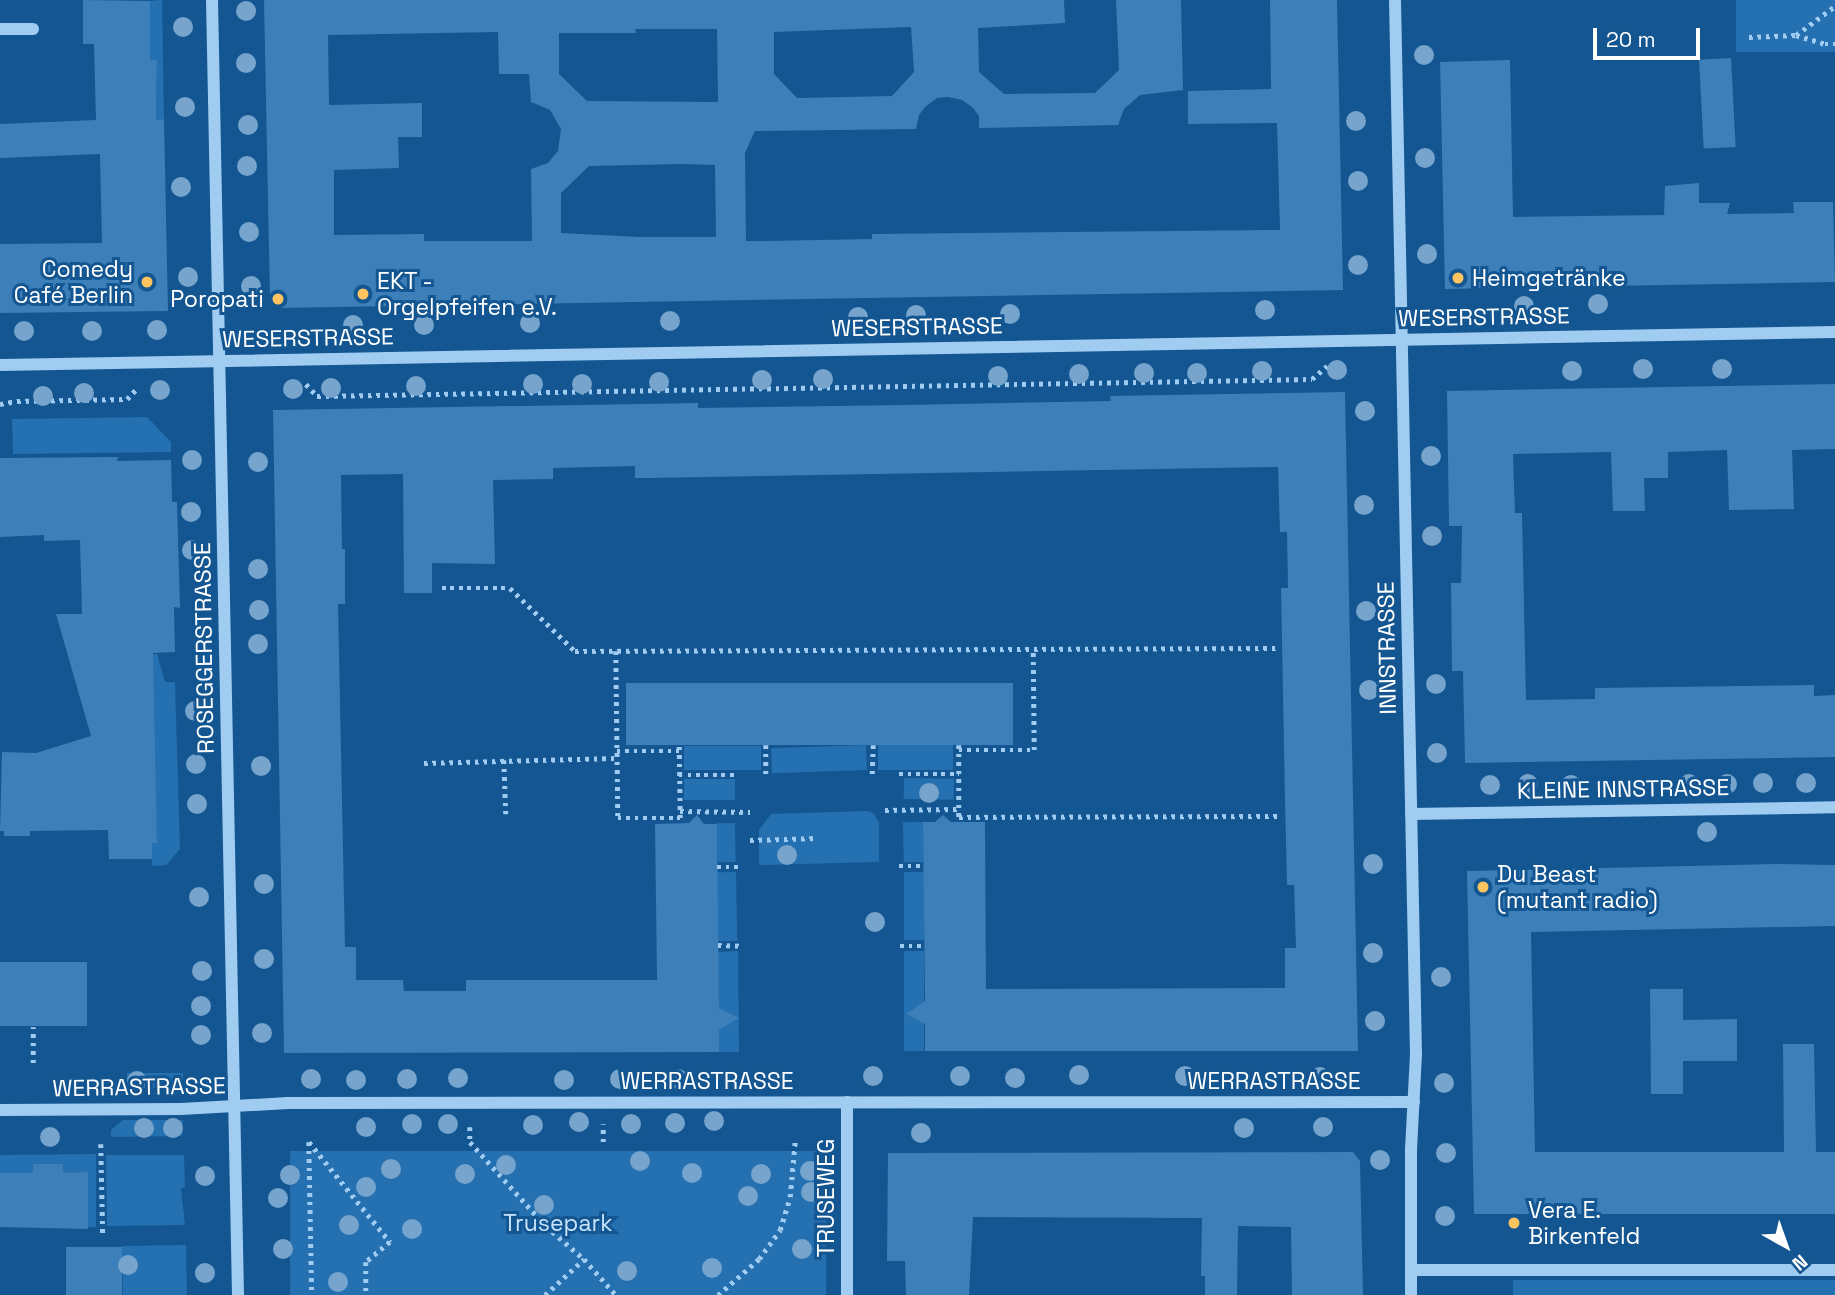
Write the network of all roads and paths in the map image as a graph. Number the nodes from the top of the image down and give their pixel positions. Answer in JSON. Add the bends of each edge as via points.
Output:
{"nodes":[{"id":1,"x":212,"y":0,"type":"edge"},
{"id":2,"x":1395,"y":0,"type":"edge"},
{"id":3,"x":1835,"y":6,"type":"edge"},
{"id":4,"x":0,"y":29,"type":"edge"},
{"id":5,"x":33,"y":29,"type":"dead end"},
{"id":6,"x":1796,"y":36,"type":"junction"},
{"id":7,"x":1749,"y":37,"type":"dead end"},
{"id":8,"x":1835,"y":44,"type":"edge"},
{"id":9,"x":1835,"y":332,"type":"edge"},
{"id":10,"x":1401,"y":340,"type":"junction"},
{"id":11,"x":220,"y":360,"type":"junction"},
{"id":12,"x":0,"y":365,"type":"edge"},
{"id":13,"x":1338,"y":365,"type":"dead end"},
{"id":14,"x":305,"y":382,"type":"dead end"},
{"id":15,"x":139,"y":386,"type":"dead end"},
{"id":16,"x":0,"y":404,"type":"edge"},
{"id":17,"x":442,"y":588,"type":"dead end"},
{"id":18,"x":1032,"y":648,"type":"junction"},
{"id":19,"x":1276,"y":648,"type":"dead end"},
{"id":20,"x":616,"y":651,"type":"junction"},
{"id":21,"x":766,"y":745,"type":"dead end"},
{"id":22,"x":873,"y":746,"type":"dead end"},
{"id":23,"x":617,"y":751,"type":"junction"},
{"id":24,"x":617,"y":758,"type":"junction"},
{"id":25,"x":504,"y":760,"type":"junction"},
{"id":26,"x":424,"y":763,"type":"dead end"},
{"id":27,"x":872,"y":774,"type":"dead end"},
{"id":28,"x":899,"y":774,"type":"dead end"},
{"id":29,"x":959,"y":774,"type":"junction"},
{"id":30,"x":680,"y":775,"type":"junction"},
{"id":31,"x":737,"y":775,"type":"dead end"},
{"id":32,"x":766,"y":775,"type":"dead end"},
{"id":33,"x":1835,"y":807,"type":"edge"},
{"id":34,"x":959,"y":809,"type":"junction"},
{"id":35,"x":886,"y":810,"type":"dead end"},
{"id":36,"x":680,"y":811,"type":"junction"},
{"id":37,"x":750,"y":812,"type":"dead end"},
{"id":38,"x":506,"y":814,"type":"dead end"},
{"id":39,"x":1411,"y":814,"type":"junction"},
{"id":40,"x":1280,"y":816,"type":"dead end"},
{"id":41,"x":817,"y":838,"type":"dead end"},
{"id":42,"x":750,"y":840,"type":"dead end"},
{"id":43,"x":899,"y":866,"type":"dead end"},
{"id":44,"x":923,"y":866,"type":"dead end"},
{"id":45,"x":717,"y":867,"type":"dead end"},
{"id":46,"x":739,"y":867,"type":"dead end"},
{"id":47,"x":718,"y":945,"type":"dead end"},
{"id":48,"x":741,"y":946,"type":"dead end"},
{"id":49,"x":900,"y":946,"type":"dead end"},
{"id":50,"x":924,"y":946,"type":"dead end"},
{"id":51,"x":33,"y":1027,"type":"dead end"},
{"id":52,"x":33,"y":1063,"type":"dead end"},
{"id":53,"x":847,"y":1102,"type":"junction"},
{"id":54,"x":1414,"y":1102,"type":"junction"},
{"id":55,"x":235,"y":1106,"type":"junction"},
{"id":56,"x":0,"y":1110,"type":"edge"},
{"id":57,"x":795,"y":1141,"type":"dead end"},
{"id":58,"x":470,"y":1142,"type":"dead end"},
{"id":59,"x":102,"y":1144,"type":"dead end"},
{"id":60,"x":103,"y":1237,"type":"dead end"},
{"id":61,"x":584,"y":1259,"type":"junction"},
{"id":62,"x":1412,"y":1270,"type":"junction"},
{"id":63,"x":1835,"y":1270,"type":"edge"},
{"id":64,"x":238,"y":1295,"type":"edge"},
{"id":65,"x":312,"y":1295,"type":"edge"},
{"id":66,"x":366,"y":1295,"type":"edge"},
{"id":67,"x":545,"y":1295,"type":"edge"},
{"id":68,"x":616,"y":1295,"type":"edge"},
{"id":69,"x":718,"y":1295,"type":"edge"},
{"id":70,"x":847,"y":1295,"type":"edge"},
{"id":71,"x":1411,"y":1295,"type":"edge"}],
"edges":[{"from":1,"to":11,"type":"street","name":"ROSEGGERSTRASSE"},
{"from":2,"to":10,"type":"street","name":"INNSTRASSE"},
{"from":3,"to":6,"type":"path"},
{"from":4,"to":5,"type":"street"},
{"from":6,"to":7,"type":"path"},
{"from":6,"to":8,"type":"path"},
{"from":9,"to":10,"type":"street","name":"WESERSTRASSE"},
{"from":10,"to":11,"type":"street","name":"WESERSTRASSE"},
{"from":10,"to":39,"type":"street","name":"INNSTRASSE"},
{"from":11,"to":12,"type":"street","name":"WESERSTRASSE"},
{"from":11,"to":55,"type":"street","name":"ROSEGGERSTRASSE"},
{"from":13,"to":14,"type":"path","via":[[1327,365],[1312,379],[317,396]]},
{"from":15,"to":16,"type":"path","via":[[127,399]]},
{"from":17,"to":20,"type":"path","via":[[509,588],[575,651]]},
{"from":18,"to":19,"type":"path"},
{"from":18,"to":20,"type":"path"},
{"from":18,"to":29,"type":"path","via":[[1034,750],[959,748]]},
{"from":20,"to":23,"type":"path"},
{"from":21,"to":32,"type":"path"},
{"from":22,"to":27,"type":"path"},
{"from":23,"to":24,"type":"path"},
{"from":23,"to":30,"type":"path","via":[[680,748]]},
{"from":24,"to":25,"type":"path"},
{"from":24,"to":36,"type":"path","via":[[618,818],[680,818]]},
{"from":25,"to":26,"type":"path"},
{"from":25,"to":38,"type":"path"},
{"from":28,"to":29,"type":"path"},
{"from":29,"to":34,"type":"path"},
{"from":30,"to":31,"type":"path"},
{"from":30,"to":36,"type":"path"},
{"from":33,"to":39,"type":"street","name":"KLEINE INNSTRASSE"},
{"from":34,"to":35,"type":"path"},
{"from":34,"to":40,"type":"path","via":[[959,817]]},
{"from":36,"to":37,"type":"path"},
{"from":39,"to":54,"type":"street","name":"INNSTRASSE"},
{"from":41,"to":42,"type":"path"},
{"from":43,"to":44,"type":"path"},
{"from":45,"to":46,"type":"path"},
{"from":47,"to":48,"type":"path"},
{"from":49,"to":50,"type":"path"},
{"from":51,"to":52,"type":"path"},
{"from":53,"to":54,"type":"street","name":"WERRASTRASSE"},
{"from":53,"to":55,"type":"street","name":"WERRASTRASSE"},
{"from":53,"to":70,"type":"street","name":"TRUSEWEG"},
{"from":54,"to":62,"type":"street","name":"INNSTRASSE"},
{"from":55,"to":56,"type":"street","name":"WERRASTRASSE"},
{"from":55,"to":64,"type":"street","name":"ROSEGGERSTRASSE"},
{"from":57,"to":69,"type":"path","via":[[790,1197],[780,1230],[759,1259]]},
{"from":58,"to":61,"type":"path","via":[[546,1226]]},
{"from":59,"to":60,"type":"path"},
{"from":61,"to":67,"type":"path"},
{"from":61,"to":68,"type":"path"},
{"from":62,"to":63,"type":"street"},
{"from":62,"to":71,"type":"street","name":"INNSTRASSE"},
{"from":65,"to":66,"type":"path","via":[[309,1142],[390,1242],[366,1262]]}]}
